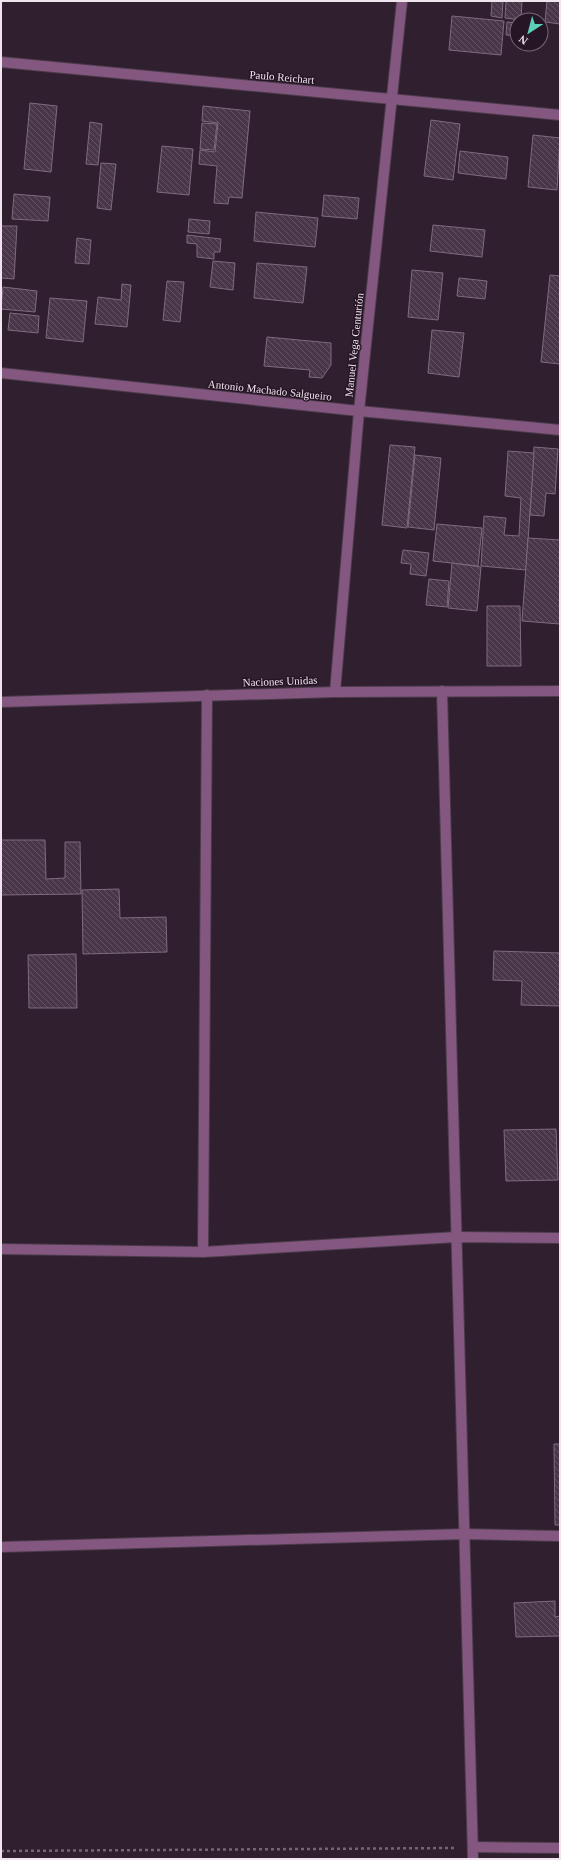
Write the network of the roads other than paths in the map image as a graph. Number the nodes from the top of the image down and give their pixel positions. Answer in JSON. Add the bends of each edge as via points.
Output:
{"nodes":[{"id":1,"x":402,"y":1,"type":"edge"},
{"id":2,"x":1,"y":62,"type":"edge"},
{"id":3,"x":393,"y":99,"type":"junction"},
{"id":4,"x":560,"y":115,"type":"edge"},
{"id":5,"x":1,"y":373,"type":"edge"},
{"id":6,"x":359,"y":411,"type":"junction"},
{"id":7,"x":560,"y":430,"type":"edge"},
{"id":8,"x":560,"y":691,"type":"edge"},
{"id":9,"x":335,"y":692,"type":"junction"},
{"id":10,"x":442,"y":692,"type":"junction"},
{"id":11,"x":206,"y":696,"type":"junction"},
{"id":12,"x":1,"y":702,"type":"edge"},
{"id":13,"x":457,"y":1237,"type":"junction"},
{"id":14,"x":560,"y":1238,"type":"edge"},
{"id":15,"x":1,"y":1249,"type":"edge"},
{"id":16,"x":203,"y":1252,"type":"junction"},
{"id":17,"x":465,"y":1534,"type":"junction"},
{"id":18,"x":560,"y":1536,"type":"edge"},
{"id":19,"x":1,"y":1547,"type":"edge"},
{"id":20,"x":473,"y":1847,"type":"junction"},
{"id":21,"x":560,"y":1848,"type":"edge"},
{"id":22,"x":473,"y":1859,"type":"edge"}],
"edges":[{"from":1,"to":3,"type":"street","name":"Manuel Vega Centurión"},
{"from":2,"to":3,"type":"street","name":"Paulo Reichart"},
{"from":3,"to":4,"type":"street","name":"Paulo Reichart"},
{"from":3,"to":6,"type":"street","name":"Manuel Vega Centurión"},
{"from":5,"to":6,"type":"street","name":"Antonio Machado Salgueiro"},
{"from":6,"to":7,"type":"street","name":"Antonio Machado Salgueiro"},
{"from":6,"to":9,"type":"street","name":"Manuel Vega Centurión"},
{"from":8,"to":10,"type":"street","name":"Naciones Unidas"},
{"from":9,"to":10,"type":"street","name":"Naciones Unidas"},
{"from":9,"to":11,"type":"street","name":"Naciones Unidas"},
{"from":10,"to":13,"type":"street"},
{"from":11,"to":12,"type":"street","name":"Naciones Unidas"},
{"from":11,"to":16,"type":"street"},
{"from":13,"to":14,"type":"street"},
{"from":13,"to":16,"type":"street"},
{"from":13,"to":17,"type":"street"},
{"from":15,"to":16,"type":"street"},
{"from":17,"to":18,"type":"street"},
{"from":17,"to":19,"type":"street"},
{"from":17,"to":20,"type":"street"},
{"from":20,"to":21,"type":"street"},
{"from":20,"to":22,"type":"street"}]}
